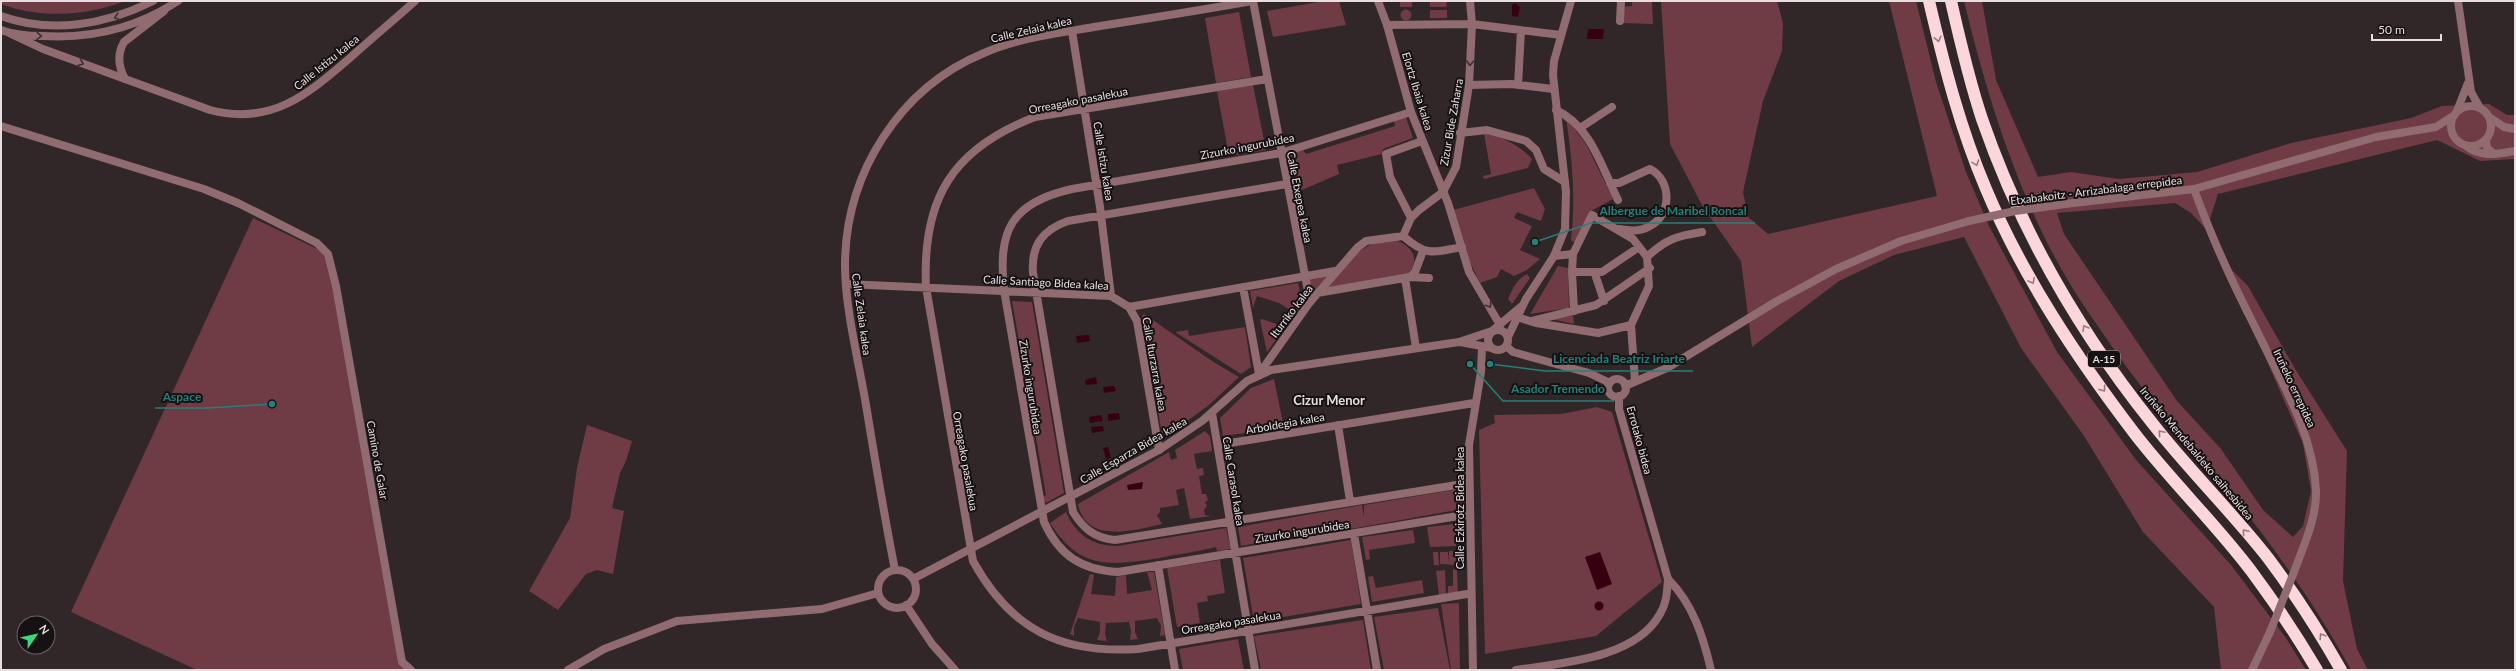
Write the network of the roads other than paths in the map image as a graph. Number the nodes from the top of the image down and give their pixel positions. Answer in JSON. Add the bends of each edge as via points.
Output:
{"nodes":[{"id":1,"x":153,"y":1,"type":"edge"},
{"id":2,"x":178,"y":1,"type":"edge"},
{"id":3,"x":415,"y":1,"type":"edge"},
{"id":4,"x":1253,"y":1,"type":"edge"},
{"id":5,"x":1378,"y":1,"type":"edge"},
{"id":6,"x":1384,"y":1,"type":"edge"},
{"id":7,"x":1470,"y":1,"type":"edge"},
{"id":8,"x":1571,"y":1,"type":"edge"},
{"id":9,"x":1621,"y":1,"type":"edge"},
{"id":10,"x":1930,"y":1,"type":"edge"},
{"id":11,"x":1951,"y":1,"type":"edge"},
{"id":12,"x":2458,"y":1,"type":"edge"},
{"id":13,"x":168,"y":8,"type":"junction"},
{"id":14,"x":1,"y":16,"type":"edge"},
{"id":15,"x":1620,"y":21,"type":"dead end"},
{"id":16,"x":1386,"y":22,"type":"junction"},
{"id":17,"x":1472,"y":24,"type":"junction"},
{"id":18,"x":1521,"y":30,"type":"junction"},
{"id":19,"x":4,"y":31,"type":"edge"},
{"id":20,"x":1072,"y":31,"type":"junction"},
{"id":21,"x":1561,"y":35,"type":"junction"},
{"id":22,"x":124,"y":79,"type":"junction"},
{"id":23,"x":1267,"y":79,"type":"junction"},
{"id":24,"x":2469,"y":79,"type":"junction"},
{"id":25,"x":1469,"y":85,"type":"junction"},
{"id":26,"x":1518,"y":85,"type":"junction"},
{"id":27,"x":1553,"y":89,"type":"junction"},
{"id":28,"x":1612,"y":107,"type":"dead end"},
{"id":29,"x":2480,"y":108,"type":"junction"},
{"id":30,"x":1084,"y":109,"type":"junction"},
{"id":31,"x":1556,"y":110,"type":"junction"},
{"id":32,"x":1411,"y":112,"type":"junction"},
{"id":33,"x":2455,"y":114,"type":"junction"},
{"id":34,"x":2487,"y":115,"type":"junction"},
{"id":35,"x":1,"y":126,"type":"edge"},
{"id":36,"x":2436,"y":127,"type":"junction"},
{"id":37,"x":2504,"y":127,"type":"junction"},
{"id":38,"x":1580,"y":128,"type":"junction"},
{"id":39,"x":2515,"y":128,"type":"edge"},
{"id":40,"x":1460,"y":133,"type":"junction"},
{"id":41,"x":2454,"y":136,"type":"junction"},
{"id":42,"x":2488,"y":137,"type":"junction"},
{"id":43,"x":1422,"y":142,"type":"junction"},
{"id":44,"x":2466,"y":146,"type":"junction"},
{"id":45,"x":2515,"y":151,"type":"edge"},
{"id":46,"x":1281,"y":153,"type":"junction"},
{"id":47,"x":2494,"y":154,"type":"junction"},
{"id":48,"x":1564,"y":182,"type":"junction"},
{"id":49,"x":1610,"y":183,"type":"junction"},
{"id":50,"x":1287,"y":184,"type":"junction"},
{"id":51,"x":1097,"y":185,"type":"junction"},
{"id":52,"x":2194,"y":189,"type":"junction"},
{"id":53,"x":1443,"y":192,"type":"junction"},
{"id":54,"x":1618,"y":200,"type":"dead end"},
{"id":55,"x":1101,"y":215,"type":"junction"},
{"id":56,"x":1411,"y":218,"type":"junction"},
{"id":57,"x":1619,"y":229,"type":"junction"},
{"id":58,"x":1702,"y":232,"type":"dead end"},
{"id":59,"x":1403,"y":236,"type":"junction"},
{"id":60,"x":1462,"y":247,"type":"junction"},
{"id":61,"x":1639,"y":247,"type":"junction"},
{"id":62,"x":1423,"y":251,"type":"junction"},
{"id":63,"x":1573,"y":254,"type":"junction"},
{"id":64,"x":1554,"y":256,"type":"junction"},
{"id":65,"x":1647,"y":258,"type":"junction"},
{"id":66,"x":1650,"y":268,"type":"junction"},
{"id":67,"x":1335,"y":271,"type":"junction"},
{"id":68,"x":1572,"y":272,"type":"junction"},
{"id":69,"x":1595,"y":274,"type":"junction"},
{"id":70,"x":1304,"y":276,"type":"junction"},
{"id":71,"x":1408,"y":277,"type":"junction"},
{"id":72,"x":1429,"y":278,"type":"dead end"},
{"id":73,"x":846,"y":284,"type":"junction"},
{"id":74,"x":1243,"y":286,"type":"junction"},
{"id":75,"x":926,"y":287,"type":"junction"},
{"id":76,"x":1004,"y":290,"type":"junction"},
{"id":77,"x":1036,"y":292,"type":"junction"},
{"id":78,"x":1317,"y":293,"type":"junction"},
{"id":79,"x":1111,"y":296,"type":"junction"},
{"id":80,"x":1604,"y":301,"type":"junction"},
{"id":81,"x":1310,"y":302,"type":"junction"},
{"id":82,"x":1523,"y":305,"type":"junction"},
{"id":83,"x":1129,"y":307,"type":"junction"},
{"id":84,"x":1574,"y":311,"type":"junction"},
{"id":85,"x":1517,"y":316,"type":"junction"},
{"id":86,"x":1532,"y":321,"type":"junction"},
{"id":87,"x":1500,"y":325,"type":"junction"},
{"id":88,"x":1631,"y":325,"type":"junction"},
{"id":89,"x":1492,"y":331,"type":"junction"},
{"id":90,"x":1508,"y":337,"type":"junction"},
{"id":91,"x":1459,"y":342,"type":"junction"},
{"id":92,"x":1506,"y":346,"type":"junction"},
{"id":93,"x":1482,"y":347,"type":"junction"},
{"id":94,"x":1416,"y":348,"type":"junction"},
{"id":95,"x":1492,"y":348,"type":"junction"},
{"id":96,"x":1259,"y":374,"type":"junction"},
{"id":97,"x":1635,"y":381,"type":"junction"},
{"id":98,"x":1610,"y":383,"type":"junction"},
{"id":99,"x":1625,"y":386,"type":"junction"},
{"id":100,"x":1619,"y":396,"type":"junction"},
{"id":101,"x":1474,"y":403,"type":"junction"},
{"id":102,"x":1212,"y":413,"type":"junction"},
{"id":103,"x":1338,"y":425,"type":"junction"},
{"id":104,"x":1218,"y":445,"type":"junction"},
{"id":105,"x":1159,"y":450,"type":"junction"},
{"id":106,"x":1469,"y":483,"type":"junction"},
{"id":107,"x":1070,"y":498,"type":"junction"},
{"id":108,"x":1350,"y":501,"type":"junction"},
{"id":109,"x":1041,"y":513,"type":"junction"},
{"id":110,"x":1470,"y":514,"type":"junction"},
{"id":111,"x":1230,"y":522,"type":"junction"},
{"id":112,"x":1354,"y":534,"type":"junction"},
{"id":113,"x":970,"y":550,"type":"junction"},
{"id":114,"x":1235,"y":552,"type":"junction"},
{"id":115,"x":1158,"y":565,"type":"junction"},
{"id":116,"x":895,"y":570,"type":"junction"},
{"id":117,"x":913,"y":579,"type":"junction"},
{"id":118,"x":1668,"y":579,"type":"junction"},
{"id":119,"x":878,"y":593,"type":"junction"},
{"id":120,"x":1467,"y":594,"type":"dead end"},
{"id":121,"x":906,"y":605,"type":"junction"},
{"id":122,"x":1367,"y":611,"type":"junction"},
{"id":123,"x":1247,"y":631,"type":"junction"},
{"id":124,"x":1171,"y":643,"type":"junction"},
{"id":125,"x":411,"y":670,"type":"edge"},
{"id":126,"x":568,"y":670,"type":"edge"},
{"id":127,"x":955,"y":670,"type":"edge"},
{"id":128,"x":1175,"y":670,"type":"edge"},
{"id":129,"x":1255,"y":670,"type":"edge"},
{"id":130,"x":1377,"y":670,"type":"edge"},
{"id":131,"x":1473,"y":670,"type":"edge"},
{"id":132,"x":1516,"y":670,"type":"edge"},
{"id":133,"x":1711,"y":670,"type":"edge"},
{"id":134,"x":2252,"y":670,"type":"edge"},
{"id":135,"x":2317,"y":670,"type":"edge"},
{"id":136,"x":2342,"y":670,"type":"edge"}],
"edges":[{"from":1,"to":14,"type":"street","one_way":true,"via":[[118,17],[72,25],[32,23]]},
{"from":2,"to":13,"type":"street"},
{"from":3,"to":22,"type":"street","name":"Calle Istizu kalea","via":[[314,89],[284,107],[268,112],[226,114]]},
{"from":4,"to":20,"type":"street","name":"Calle Zelaia kalea"},
{"from":4,"to":23,"type":"street","name":"Calle Etxepea kalea"},
{"from":5,"to":16,"type":"street","name":"Elortz Ibaia kalea"},
{"from":6,"to":16,"type":"street","name":"Elortz Ibaia kalea"},
{"from":7,"to":17,"type":"street","name":"Zizur Bide Zaharra"},
{"from":8,"to":21,"type":"street"},
{"from":9,"to":15,"type":"street"},
{"from":10,"to":135,"type":"highway","number":"A-15","one_way":true,"via":[[1950,88],[1965,132],[1986,188],[2033,283],[2083,362],[2136,435],[2252,571]]},
{"from":136,"to":11,"type":"highway","name":"Iruñeko Mendebaldeko saihesbidea","number":"A-15","one_way":true,"via":[[2321,634],[2267,558],[2152,423],[2098,350],[2052,273],[1992,148],[1968,75]]},
{"from":12,"to":24,"type":"street"},
{"from":19,"to":13,"type":"street","one_way":true,"via":[[30,36],[84,36],[129,26]]},
{"from":13,"to":22,"type":"street","via":[[124,42],[120,49],[119,63]]},
{"from":16,"to":17,"type":"street"},
{"from":16,"to":32,"type":"street","name":"Elortz Ibaia kalea"},
{"from":17,"to":18,"type":"street"},
{"from":17,"to":25,"type":"street","name":"Zizur Bide Zaharra","one_way":true},
{"from":18,"to":21,"type":"street"},
{"from":18,"to":26,"type":"street"},
{"from":19,"to":22,"type":"street","name":"Calle Istizu kalea","one_way":true,"via":[[43,49]]},
{"from":20,"to":30,"type":"street","name":"Calle Istizu kalea"},
{"from":20,"to":73,"type":"street","name":"Calle Zelaia kalea","via":[[1012,43],[984,52],[940,77],[911,102],[883,137],[861,178],[851,211],[846,242]]},
{"from":21,"to":27,"type":"street","via":[[1554,61]]},
{"from":23,"to":30,"type":"street","name":"Orreagako pasalekua"},
{"from":23,"to":46,"type":"street","name":"Calle Etxepea kalea"},
{"from":24,"to":29,"type":"street","via":[[2473,98]]},
{"from":24,"to":33,"type":"street","via":[[2464,97]]},
{"from":25,"to":26,"type":"street"},
{"from":25,"to":40,"type":"street","name":"Zizur Bide Zaharra"},
{"from":26,"to":27,"type":"street"},
{"from":27,"to":31,"type":"street"},
{"from":28,"to":38,"type":"street"},
{"from":29,"to":33,"type":"street","via":[[2471,106]]},
{"from":29,"to":34,"type":"street"},
{"from":30,"to":51,"type":"street","name":"Calle Istizu kalea"},
{"from":30,"to":75,"type":"street","name":"Orreagako pasalekua","via":[[1035,117],[1015,125],[984,143],[958,167],[938,199],[927,231]]},
{"from":31,"to":38,"type":"street","via":[[1567,115]]},
{"from":31,"to":48,"type":"street"},
{"from":32,"to":43,"type":"street","name":"Elortz Ibaia kalea"},
{"from":32,"to":46,"type":"street","name":"Zizurko ingurubidea"},
{"from":33,"to":36,"type":"street","name":"Etxabakoitz - Arrizabalaga errepidea"},
{"from":33,"to":41,"type":"street","via":[[2451,126]]},
{"from":34,"to":37,"type":"street"},
{"from":34,"to":42,"type":"street","via":[[2491,124]]},
{"from":35,"to":125,"type":"street","name":"Camino de Galar","via":[[204,188],[317,243],[325,250],[331,262],[336,286],[402,662]]},
{"from":36,"to":41,"type":"street"},
{"from":36,"to":52,"type":"street","name":"Etxabakoitz - Arrizabalaga errepidea","via":[[2376,137]]},
{"from":37,"to":39,"type":"street"},
{"from":37,"to":42,"type":"street"},
{"from":38,"to":49,"type":"street","via":[[1592,143]]},
{"from":40,"to":48,"type":"street","via":[[1487,130],[1526,141],[1536,150],[1544,169]]},
{"from":40,"to":53,"type":"street","name":"Zizur Bide Zaharra","via":[[1456,167]]},
{"from":41,"to":44,"type":"street"},
{"from":42,"to":44,"type":"street","via":[[2477,145]]},
{"from":42,"to":47,"type":"street","via":[[2488,148]]},
{"from":43,"to":53,"type":"street","name":"Elortz Ibaia kalea"},
{"from":43,"to":56,"type":"street","via":[[1386,154],[1390,177]]},
{"from":44,"to":47,"type":"street","via":[[2474,152]]},
{"from":45,"to":47,"type":"street"},
{"from":46,"to":50,"type":"street","name":"Calle Etxepea kalea"},
{"from":46,"to":51,"type":"street","name":"Zizurko ingurubidea"},
{"from":48,"to":64,"type":"street","via":[[1565,229]]},
{"from":49,"to":54,"type":"street"},
{"from":49,"to":57,"type":"street","via":[[1619,183],[1650,169],[1656,172],[1663,182],[1667,194],[1664,212],[1658,221],[1636,231]]},
{"from":50,"to":55,"type":"street","name":"Zizurko ingurubidea"},
{"from":50,"to":70,"type":"street","name":"Calle Etxepea kalea"},
{"from":51,"to":55,"type":"street","name":"Calle Istizu kalea"},
{"from":51,"to":76,"type":"street","name":"Zizurko ingurubidea","via":[[1046,195],[1018,215],[1003,245],[1001,259]]},
{"from":52,"to":97,"type":"street","name":"Etxabakoitz - Arrizabalaga errepidea","bridge":true,"via":[[2015,211],[1969,221],[1901,241],[1836,269],[1777,301],[1667,368]]},
{"from":52,"to":134,"type":"street","name":"Iruñeko errepidea","bridge":true,"via":[[2227,269],[2303,425],[2312,459],[2316,492],[2310,528],[2270,632]]},
{"from":53,"to":56,"type":"street"},
{"from":53,"to":60,"type":"street"},
{"from":55,"to":77,"type":"street","name":"Zizurko ingurubidea","via":[[1056,225],[1041,237],[1032,259]]},
{"from":55,"to":79,"type":"street","name":"Calle Istizu kalea"},
{"from":56,"to":59,"type":"street"},
{"from":57,"to":61,"type":"street"},
{"from":57,"to":63,"type":"street","via":[[1592,215]]},
{"from":58,"to":65,"type":"street","via":[[1676,236],[1658,247]]},
{"from":59,"to":62,"type":"street"},
{"from":59,"to":67,"type":"street","name":"Iturriko kalea","via":[[1366,241]]},
{"from":60,"to":62,"type":"street"},
{"from":60,"to":87,"type":"street","one_way":true,"via":[[1476,286]]},
{"from":61,"to":65,"type":"street"},
{"from":61,"to":69,"type":"street"},
{"from":62,"to":71,"type":"street","via":[[1415,272]]},
{"from":63,"to":64,"type":"street"},
{"from":63,"to":68,"type":"street"},
{"from":64,"to":82,"type":"street"},
{"from":65,"to":66,"type":"street"},
{"from":66,"to":80,"type":"street"},
{"from":66,"to":88,"type":"street","via":[[1649,286]]},
{"from":67,"to":70,"type":"street"},
{"from":67,"to":78,"type":"street","name":"Iturriko kalea"},
{"from":68,"to":69,"type":"street"},
{"from":68,"to":84,"type":"street"},
{"from":69,"to":80,"type":"street"},
{"from":70,"to":74,"type":"street"},
{"from":70,"to":81,"type":"street","name":"Calle Etxepea kalea"},
{"from":71,"to":72,"type":"street"},
{"from":71,"to":78,"type":"street"},
{"from":71,"to":94,"type":"street"},
{"from":73,"to":75,"type":"street","name":"Calle Santiago Bidea kalea"},
{"from":73,"to":116,"type":"street","name":"Calle Zelaia kalea"},
{"from":74,"to":83,"type":"street"},
{"from":74,"to":96,"type":"street","name":"Iturriko kalea"},
{"from":75,"to":76,"type":"street","name":"Calle Santiago Bidea kalea"},
{"from":75,"to":113,"type":"street","name":"Orreagako pasalekua"},
{"from":76,"to":77,"type":"street","name":"Calle Santiago Bidea kalea"},
{"from":76,"to":109,"type":"street","name":"Zizurko ingurubidea"},
{"from":77,"to":79,"type":"street","name":"Calle Santiago Bidea kalea"},
{"from":77,"to":107,"type":"street","name":"Zizurko ingurubidea"},
{"from":78,"to":81,"type":"street","name":"Iturriko kalea"},
{"from":79,"to":83,"type":"street","name":"Calle Santiago Bidea kalea"},
{"from":80,"to":84,"type":"street"},
{"from":81,"to":96,"type":"street","name":"Iturriko kalea"},
{"from":82,"to":85,"type":"street"},
{"from":82,"to":87,"type":"street","name":"Calle Esparza Bidea kalea"},
{"from":83,"to":105,"type":"street","name":"Calle Iturzarra kalea","via":[[1138,321]]},
{"from":84,"to":86,"type":"street"},
{"from":85,"to":86,"type":"street"},
{"from":85,"to":90,"type":"street"},
{"from":86,"to":88,"type":"street","via":[[1598,333]]},
{"from":87,"to":89,"type":"street","name":"Calle Esparza Bidea kalea"},
{"from":88,"to":97,"type":"street"},
{"from":89,"to":90,"type":"street","via":[[1502,330]]},
{"from":89,"to":91,"type":"street","name":"Calle Esparza Bidea kalea"},
{"from":89,"to":95,"type":"street","via":[[1488,341]]},
{"from":90,"to":92,"type":"street"},
{"from":91,"to":93,"type":"street","name":"Calle Esparza Bidea kalea"},
{"from":91,"to":94,"type":"street","name":"Calle Esparza Bidea kalea"},
{"from":92,"to":95,"type":"street","via":[[1499,350]]},
{"from":92,"to":98,"type":"street","via":[[1513,352],[1589,373]]},
{"from":93,"to":95,"type":"street","name":"Calle Esparza Bidea kalea"},
{"from":93,"to":101,"type":"street","name":"Calle Ezkirotz Bidea kalea","via":[[1481,372]]},
{"from":94,"to":96,"type":"street","name":"Calle Esparza Bidea kalea"},
{"from":96,"to":102,"type":"street","name":"Calle Esparza Bidea kalea","via":[[1241,386]]},
{"from":97,"to":99,"type":"street","name":"Etxabakoitz - Arrizabalaga errepidea"},
{"from":98,"to":99,"type":"street","via":[[1618,379]]},
{"from":98,"to":100,"type":"street","via":[[1609,392]]},
{"from":99,"to":100,"type":"street","via":[[1623,394]]},
{"from":100,"to":118,"type":"street","name":"Errotako bidea","via":[[1619,409]]},
{"from":101,"to":103,"type":"street","name":"Arboldegia kalea"},
{"from":101,"to":106,"type":"street","name":"Calle Ezkirotz Bidea kalea"},
{"from":102,"to":104,"type":"street","name":"Calle Carasol kalea"},
{"from":102,"to":105,"type":"street","name":"Calle Esparza Bidea kalea"},
{"from":103,"to":104,"type":"street","name":"Arboldegia kalea"},
{"from":103,"to":108,"type":"street"},
{"from":104,"to":111,"type":"street","name":"Calle Carasol kalea"},
{"from":105,"to":107,"type":"street","name":"Calle Esparza Bidea kalea"},
{"from":106,"to":108,"type":"street","name":"Zizurko ingurubidea"},
{"from":106,"to":110,"type":"street","name":"Calle Ezkirotz Bidea kalea"},
{"from":107,"to":109,"type":"street","name":"Calle Esparza Bidea kalea"},
{"from":107,"to":111,"type":"street","name":"Zizurko ingurubidea","via":[[1073,512],[1080,523],[1097,537],[1106,539],[1115,540]]},
{"from":108,"to":111,"type":"street","name":"Zizurko ingurubidea"},
{"from":109,"to":113,"type":"street","name":"Calle Esparza Bidea kalea"},
{"from":109,"to":115,"type":"street","name":"Zizurko ingurubidea","via":[[1060,550],[1087,566],[1101,571],[1118,572]]},
{"from":110,"to":112,"type":"street","name":"Zizurko ingurubidea"},
{"from":110,"to":131,"type":"street","name":"Calle Ezkirotz Bidea kalea"},
{"from":111,"to":114,"type":"street","name":"Calle Carasol kalea"},
{"from":112,"to":114,"type":"street","name":"Zizurko ingurubidea"},
{"from":112,"to":122,"type":"street"},
{"from":113,"to":117,"type":"street","name":"Calle Esparza Bidea kalea"},
{"from":113,"to":124,"type":"street","name":"Orreagako pasalekua","via":[[984,580],[1002,603],[1035,630],[1068,645],[1100,650]]},
{"from":114,"to":115,"type":"street","name":"Zizurko ingurubidea"},
{"from":114,"to":123,"type":"street","name":"Calle Carasol kalea"},
{"from":115,"to":124,"type":"street"},
{"from":116,"to":117,"type":"street","via":[[904,571]]},
{"from":116,"to":119,"type":"street","via":[[886,573],[880,581]]},
{"from":117,"to":121,"type":"street","via":[[916,588],[913,598]]},
{"from":118,"to":132,"type":"street","via":[[1667,598],[1660,614],[1649,628],[1634,639],[1593,657]]},
{"from":118,"to":133,"type":"street","via":[[1689,604],[1705,642]]},
{"from":119,"to":121,"type":"street","via":[[886,604],[896,607]]},
{"from":119,"to":126,"type":"street","via":[[822,609],[677,620],[604,648]]},
{"from":120,"to":122,"type":"street","name":"Orreagako pasalekua"},
{"from":121,"to":127,"type":"street","via":[[932,644]]},
{"from":122,"to":123,"type":"street","name":"Orreagako pasalekua"},
{"from":122,"to":130,"type":"street"},
{"from":123,"to":124,"type":"street","name":"Orreagako pasalekua"},
{"from":123,"to":129,"type":"street","name":"Calle Carasol kalea"},
{"from":124,"to":128,"type":"street"}]}
